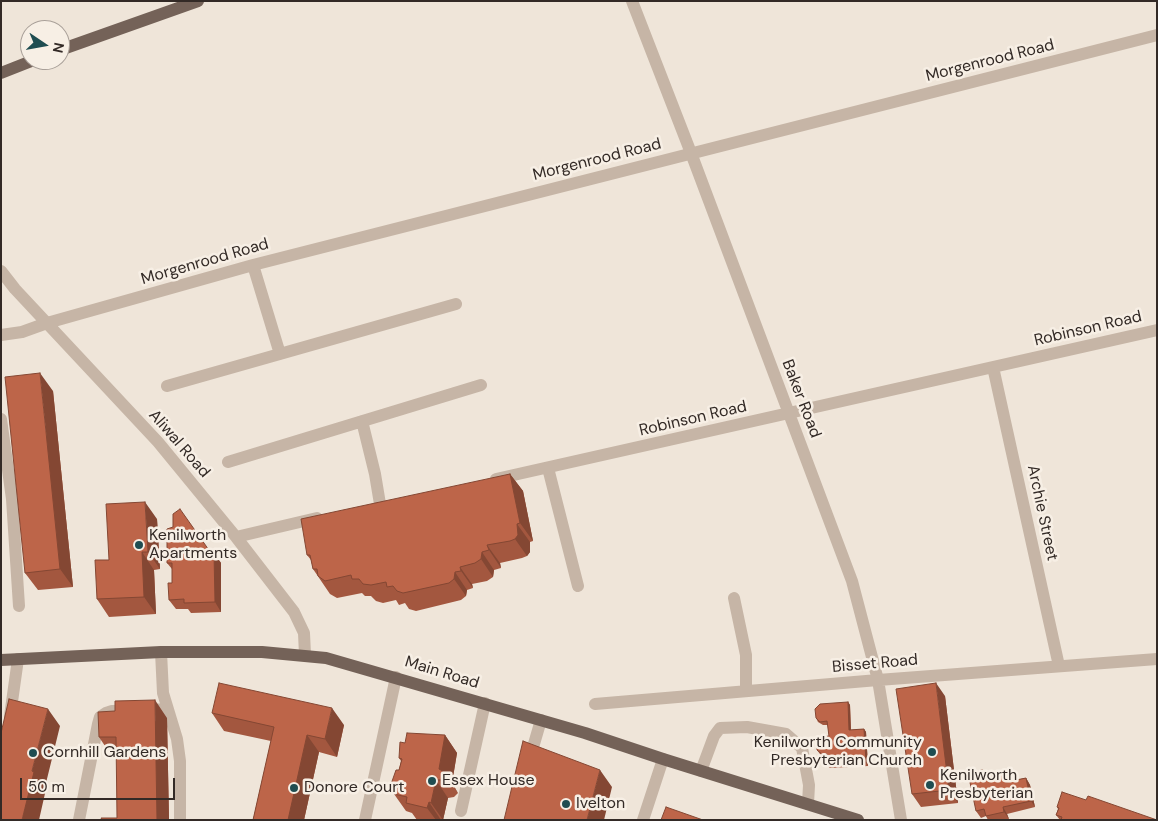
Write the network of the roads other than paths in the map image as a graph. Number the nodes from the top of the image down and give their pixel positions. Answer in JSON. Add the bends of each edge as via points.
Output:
{"nodes":[{"id":1,"x":198,"y":1,"type":"edge"},
{"id":2,"x":632,"y":1,"type":"edge"},
{"id":3,"x":1157,"y":35,"type":"edge"},
{"id":4,"x":70,"y":46,"type":"edge"},
{"id":5,"x":20,"y":66,"type":"edge"},
{"id":6,"x":1,"y":73,"type":"edge"},
{"id":7,"x":692,"y":153,"type":"junction"},
{"id":8,"x":253,"y":265,"type":"junction"},
{"id":9,"x":1,"y":271,"type":"edge"},
{"id":10,"x":456,"y":304,"type":"dead end"},
{"id":11,"x":47,"y":323,"type":"junction"},
{"id":12,"x":1157,"y":330,"type":"edge"},
{"id":13,"x":1,"y":335,"type":"edge"},
{"id":14,"x":280,"y":354,"type":"junction"},
{"id":15,"x":993,"y":367,"type":"junction"},
{"id":16,"x":481,"y":385,"type":"dead end"},
{"id":17,"x":167,"y":386,"type":"dead end"},
{"id":18,"x":789,"y":414,"type":"junction"},
{"id":19,"x":1,"y":418,"type":"edge"},
{"id":20,"x":362,"y":421,"type":"junction"},
{"id":21,"x":228,"y":462,"type":"dead end"},
{"id":22,"x":548,"y":468,"type":"junction"},
{"id":23,"x":483,"y":482,"type":"edge"},
{"id":24,"x":380,"y":504,"type":"edge"},
{"id":25,"x":332,"y":515,"type":"edge"},
{"id":26,"x":236,"y":537,"type":"junction"},
{"id":27,"x":578,"y":586,"type":"dead end"},
{"id":28,"x":734,"y":598,"type":"dead end"},
{"id":29,"x":19,"y":606,"type":"dead end"},
{"id":30,"x":161,"y":652,"type":"junction"},
{"id":31,"x":305,"y":655,"type":"junction"},
{"id":32,"x":18,"y":659,"type":"junction"},
{"id":33,"x":1157,"y":659,"type":"edge"},
{"id":34,"x":1,"y":660,"type":"edge"},
{"id":35,"x":1059,"y":666,"type":"junction"},
{"id":36,"x":396,"y":677,"type":"junction"},
{"id":37,"x":878,"y":680,"type":"junction"},
{"id":38,"x":746,"y":691,"type":"junction"},
{"id":39,"x":485,"y":703,"type":"junction"},
{"id":40,"x":595,"y":704,"type":"dead end"},
{"id":41,"x":167,"y":710,"type":"junction"},
{"id":42,"x":541,"y":720,"type":"junction"},
{"id":43,"x":7,"y":732,"type":"edge"},
{"id":44,"x":663,"y":759,"type":"junction"},
{"id":45,"x":701,"y":771,"type":"junction"},
{"id":46,"x":526,"y":774,"type":"edge"},
{"id":47,"x":808,"y":804,"type":"junction"},
{"id":48,"x":461,"y":811,"type":"dead end"},
{"id":49,"x":79,"y":820,"type":"edge"},
{"id":50,"x":180,"y":820,"type":"edge"},
{"id":51,"x":365,"y":820,"type":"edge"},
{"id":52,"x":643,"y":820,"type":"edge"},
{"id":53,"x":858,"y":820,"type":"edge"},
{"id":54,"x":901,"y":820,"type":"edge"}],
"edges":[{"from":1,"to":4,"type":"main road"},
{"from":2,"to":7,"type":"street","name":"Baker Road"},
{"from":3,"to":7,"type":"street","name":"Morgenrood Road"},
{"from":5,"to":6,"type":"main road"},
{"from":7,"to":8,"type":"street","name":"Morgenrood Road"},
{"from":7,"to":18,"type":"street","name":"Baker Road"},
{"from":8,"to":11,"type":"street","name":"Morgenrood Road"},
{"from":8,"to":14,"type":"street"},
{"from":9,"to":11,"type":"street","name":"Aliwal Road"},
{"from":10,"to":14,"type":"street"},
{"from":11,"to":13,"type":"street","name":"Morgenrood Road"},
{"from":11,"to":26,"type":"street","name":"Aliwal Road","via":[[158,442]]},
{"from":12,"to":15,"type":"street","name":"Robinson Road"},
{"from":14,"to":17,"type":"street"},
{"from":15,"to":18,"type":"street","name":"Robinson Road"},
{"from":15,"to":35,"type":"street","name":"Archie Street"},
{"from":16,"to":20,"type":"street"},
{"from":18,"to":22,"type":"street","name":"Robinson Road"},
{"from":18,"to":37,"type":"street","name":"Baker Road","via":[[852,581]]},
{"from":19,"to":29,"type":"street","via":[[12,499]]},
{"from":20,"to":21,"type":"street"},
{"from":20,"to":24,"type":"street"},
{"from":22,"to":23,"type":"street","name":"Robinson Road"},
{"from":22,"to":27,"type":"street"},
{"from":25,"to":26,"type":"street"},
{"from":26,"to":31,"type":"street","name":"Aliwal Road","via":[[294,612],[304,633]]},
{"from":28,"to":38,"type":"street","via":[[746,655]]},
{"from":30,"to":31,"type":"main road","name":"Main Road"},
{"from":30,"to":32,"type":"main road","name":"Main Road"},
{"from":30,"to":41,"type":"street"},
{"from":31,"to":36,"type":"main road","name":"Main Road"},
{"from":32,"to":34,"type":"main road","name":"Main Road"},
{"from":32,"to":43,"type":"street"},
{"from":33,"to":35,"type":"street","name":"Bisset Road"},
{"from":35,"to":37,"type":"street","name":"Bisset Road"},
{"from":36,"to":39,"type":"main road","name":"Main Road"},
{"from":36,"to":51,"type":"street"},
{"from":37,"to":38,"type":"street","name":"Bisset Road"},
{"from":37,"to":54,"type":"street","name":"Baker Road"},
{"from":38,"to":40,"type":"street","name":"Bisset Road"},
{"from":39,"to":42,"type":"main road","name":"Main Road"},
{"from":39,"to":48,"type":"street"},
{"from":41,"to":49,"type":"street","via":[[112,711],[100,717]]},
{"from":41,"to":50,"type":"street","via":[[177,739],[180,761]]},
{"from":42,"to":44,"type":"main road","name":"Main Road"},
{"from":42,"to":46,"type":"street"},
{"from":44,"to":45,"type":"main road","name":"Main Road"},
{"from":44,"to":52,"type":"street"},
{"from":45,"to":47,"type":"main road","name":"Main Road"},
{"from":45,"to":47,"type":"street","via":[[720,728],[747,726],[786,734],[802,748],[809,785]]},
{"from":47,"to":53,"type":"main road","name":"Main Road"}]}
